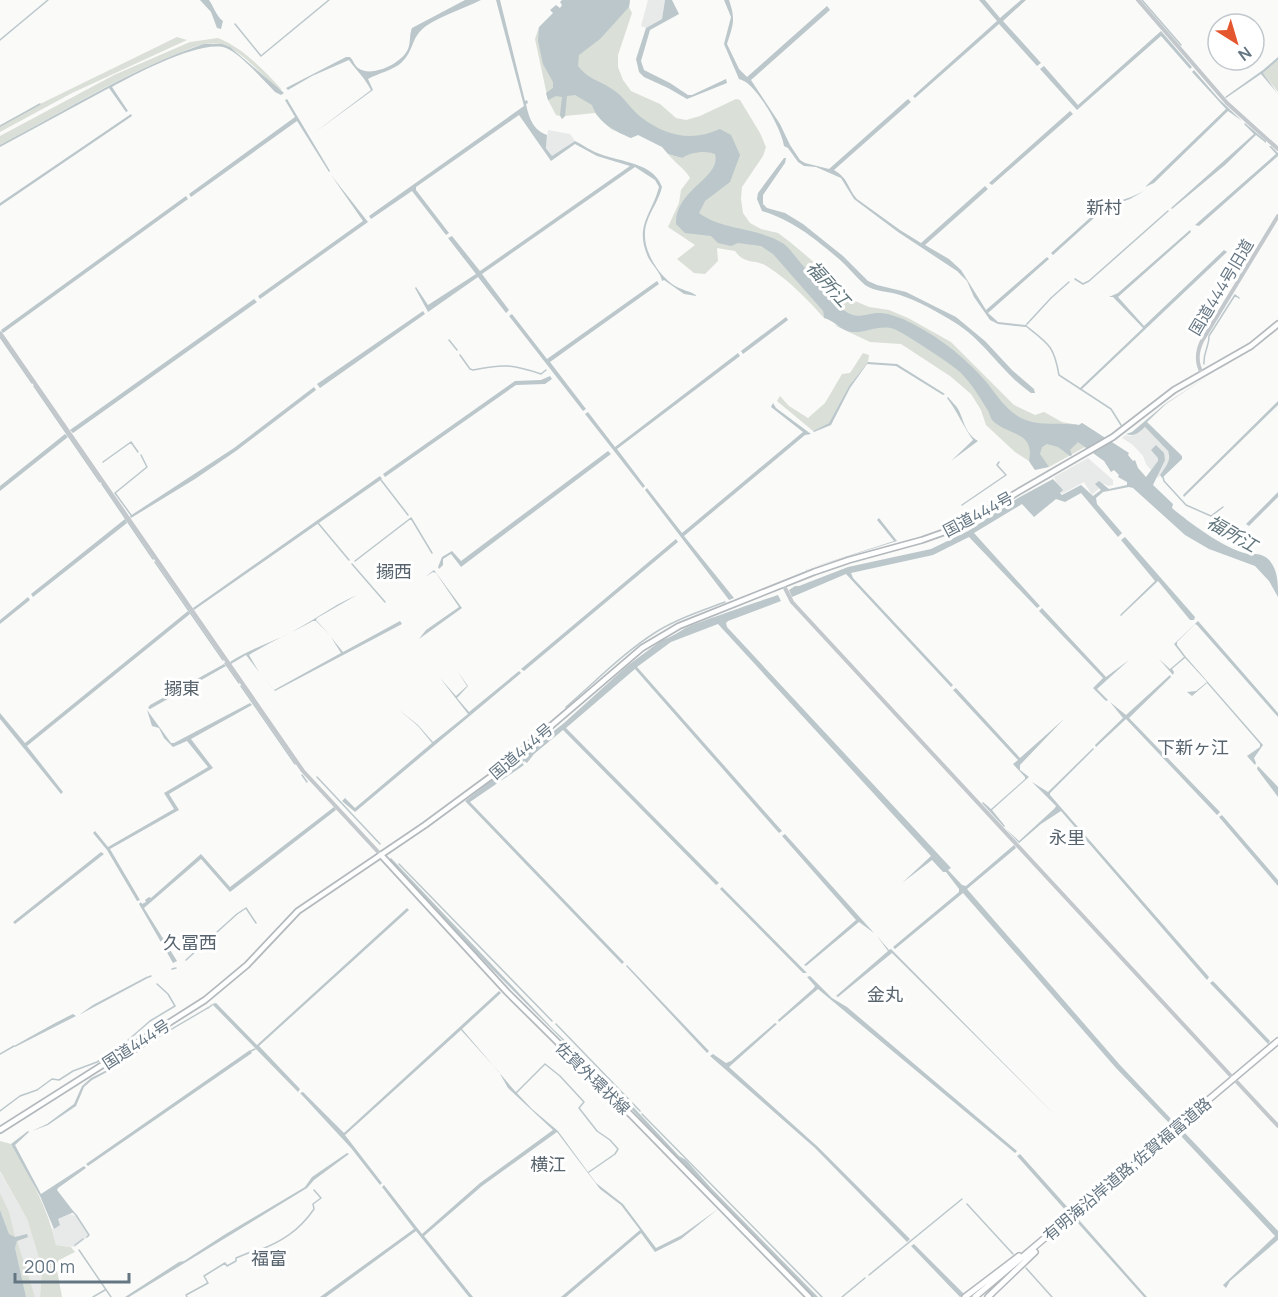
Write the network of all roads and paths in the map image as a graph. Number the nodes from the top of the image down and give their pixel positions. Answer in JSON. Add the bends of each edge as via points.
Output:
{"nodes":[{"id":1,"x":1138,"y":0,"type":"edge"},
{"id":2,"x":1278,"y":149,"type":"edge"},
{"id":3,"x":1278,"y":216,"type":"edge"},
{"id":4,"x":1278,"y":324,"type":"edge"},
{"id":5,"x":0,"y":333,"type":"edge"},
{"id":6,"x":1202,"y":373,"type":"junction"},
{"id":7,"x":783,"y":584,"type":"junction"},
{"id":8,"x":381,"y":855,"type":"junction"},
{"id":9,"x":1278,"y":1041,"type":"edge"},
{"id":10,"x":1232,"y":1077,"type":"dead end"},
{"id":11,"x":1237,"y":1082,"type":"dead end"},
{"id":12,"x":1278,"y":1126,"type":"edge"},
{"id":13,"x":0,"y":1130,"type":"edge"},
{"id":14,"x":1068,"y":1219,"type":"junction"},
{"id":15,"x":1031,"y":1250,"type":"junction"},
{"id":16,"x":809,"y":1297,"type":"edge"},
{"id":17,"x":965,"y":1297,"type":"edge"},
{"id":18,"x":975,"y":1297,"type":"edge"},
{"id":19,"x":988,"y":1297,"type":"edge"}],
"edges":[{"from":1,"to":2,"type":"street","via":[[1227,103]]},
{"from":3,"to":6,"type":"street","name":"国道444号旧道","via":[[1202,341],[1198,352]]},
{"from":4,"to":6,"type":"main road","via":[[1251,346]]},
{"from":5,"to":8,"type":"street","via":[[303,771]]},
{"from":6,"to":7,"type":"main road","name":"国道444号","via":[[1113,437],[956,528]]},
{"from":7,"to":8,"type":"main road","name":"国道444号","via":[[660,635],[497,772]]},
{"from":7,"to":10,"type":"street","via":[[807,619]]},
{"from":8,"to":13,"type":"main road","name":"国道444号","via":[[298,911],[247,965],[205,1000]]},
{"from":8,"to":16,"type":"main road","name":"佐賀外環状線","via":[[507,992]]},
{"from":9,"to":14,"type":"highway","name":"有明海沿岸道路;佐賀福富道路"},
{"from":11,"to":12,"type":"street"},
{"from":14,"to":15,"type":"highway","name":"有明海沿岸道路;佐賀福富道路"},
{"from":14,"to":19,"type":"highway"},
{"from":15,"to":17,"type":"highway"},
{"from":15,"to":18,"type":"highway","name":"有明海沿岸道路;佐賀福富道路"}]}
